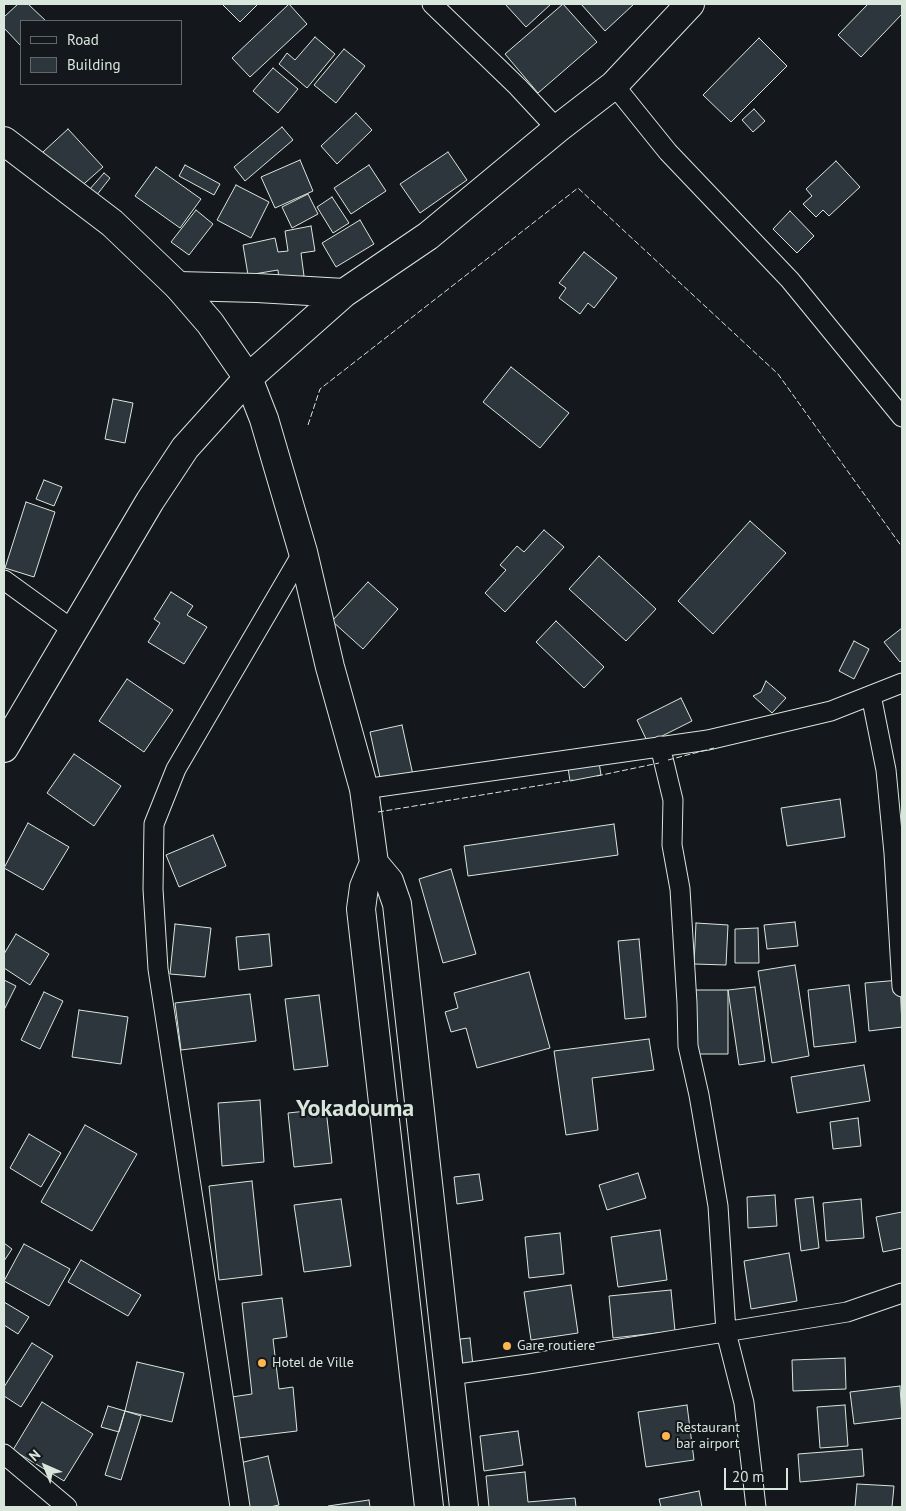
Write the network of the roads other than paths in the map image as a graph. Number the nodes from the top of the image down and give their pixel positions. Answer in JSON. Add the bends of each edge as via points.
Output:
{"nodes":[{"id":1,"x":432,"y":4,"type":"edge"},
{"id":2,"x":690,"y":4,"type":"edge"},
{"id":3,"x":614,"y":85,"type":"junction"},
{"id":4,"x":557,"y":129,"type":"junction"},
{"id":5,"x":4,"y":141,"type":"edge"},
{"id":6,"x":178,"y":286,"type":"junction"},
{"id":7,"x":344,"y":293,"type":"junction"},
{"id":8,"x":248,"y":378,"type":"junction"},
{"id":9,"x":902,"y":417,"type":"edge"},
{"id":10,"x":303,"y":552,"type":"junction"},
{"id":11,"x":4,"y":580,"type":"edge"},
{"id":12,"x":72,"y":630,"type":"junction"},
{"id":13,"x":902,"y":683,"type":"edge"},
{"id":14,"x":871,"y":695,"type":"junction"},
{"id":15,"x":660,"y":746,"type":"junction"},
{"id":16,"x":4,"y":748,"type":"edge"},
{"id":17,"x":364,"y":789,"type":"junction"},
{"id":18,"x":374,"y":863,"type":"junction"},
{"id":19,"x":902,"y":987,"type":"edge"},
{"id":20,"x":902,"y":1293,"type":"edge"},
{"id":21,"x":726,"y":1332,"type":"junction"},
{"id":22,"x":450,"y":1375,"type":"junction"},
{"id":23,"x":4,"y":1454,"type":"edge"},
{"id":24,"x":67,"y":1507,"type":"edge"},
{"id":25,"x":240,"y":1507,"type":"edge"},
{"id":26,"x":430,"y":1507,"type":"edge"},
{"id":27,"x":464,"y":1507,"type":"edge"},
{"id":28,"x":756,"y":1507,"type":"edge"}],
"edges":[{"from":1,"to":4,"type":"street","via":[[518,86]]},
{"from":2,"to":3,"type":"main road"},
{"from":3,"to":4,"type":"main road"},
{"from":3,"to":9,"type":"street","via":[[668,152],[790,280]]},
{"from":4,"to":7,"type":"main road","via":[[428,236]]},
{"from":5,"to":6,"type":"main road","via":[[112,223]]},
{"from":6,"to":7,"type":"main road"},
{"from":6,"to":8,"type":"main road","via":[[210,323]]},
{"from":7,"to":8,"type":"main road"},
{"from":8,"to":10,"type":"main road","via":[[264,418]]},
{"from":8,"to":12,"type":"main road","via":[[185,448]]},
{"from":10,"to":17,"type":"main road","via":[[330,667]]},
{"from":10,"to":25,"type":"street","via":[[176,769],[154,824],[153,889],[158,969]]},
{"from":11,"to":12,"type":"street"},
{"from":12,"to":16,"type":"main road"},
{"from":13,"to":14,"type":"street"},
{"from":14,"to":15,"type":"street","via":[[831,711],[767,728]]},
{"from":14,"to":19,"type":"street","via":[[886,770]]},
{"from":15,"to":17,"type":"street"},
{"from":15,"to":21,"type":"street","via":[[673,800],[672,845],[680,889],[688,1046],[718,1206]]},
{"from":17,"to":18,"type":"main road"},
{"from":18,"to":22,"type":"main road","via":[[389,881],[397,904]]},
{"from":18,"to":26,"type":"main road","via":[[364,886],[361,909]]},
{"from":20,"to":21,"type":"street","via":[[847,1312]]},
{"from":21,"to":22,"type":"street"},
{"from":21,"to":28,"type":"street","via":[[744,1403]]},
{"from":22,"to":27,"type":"main road"},
{"from":23,"to":24,"type":"street"}]}
